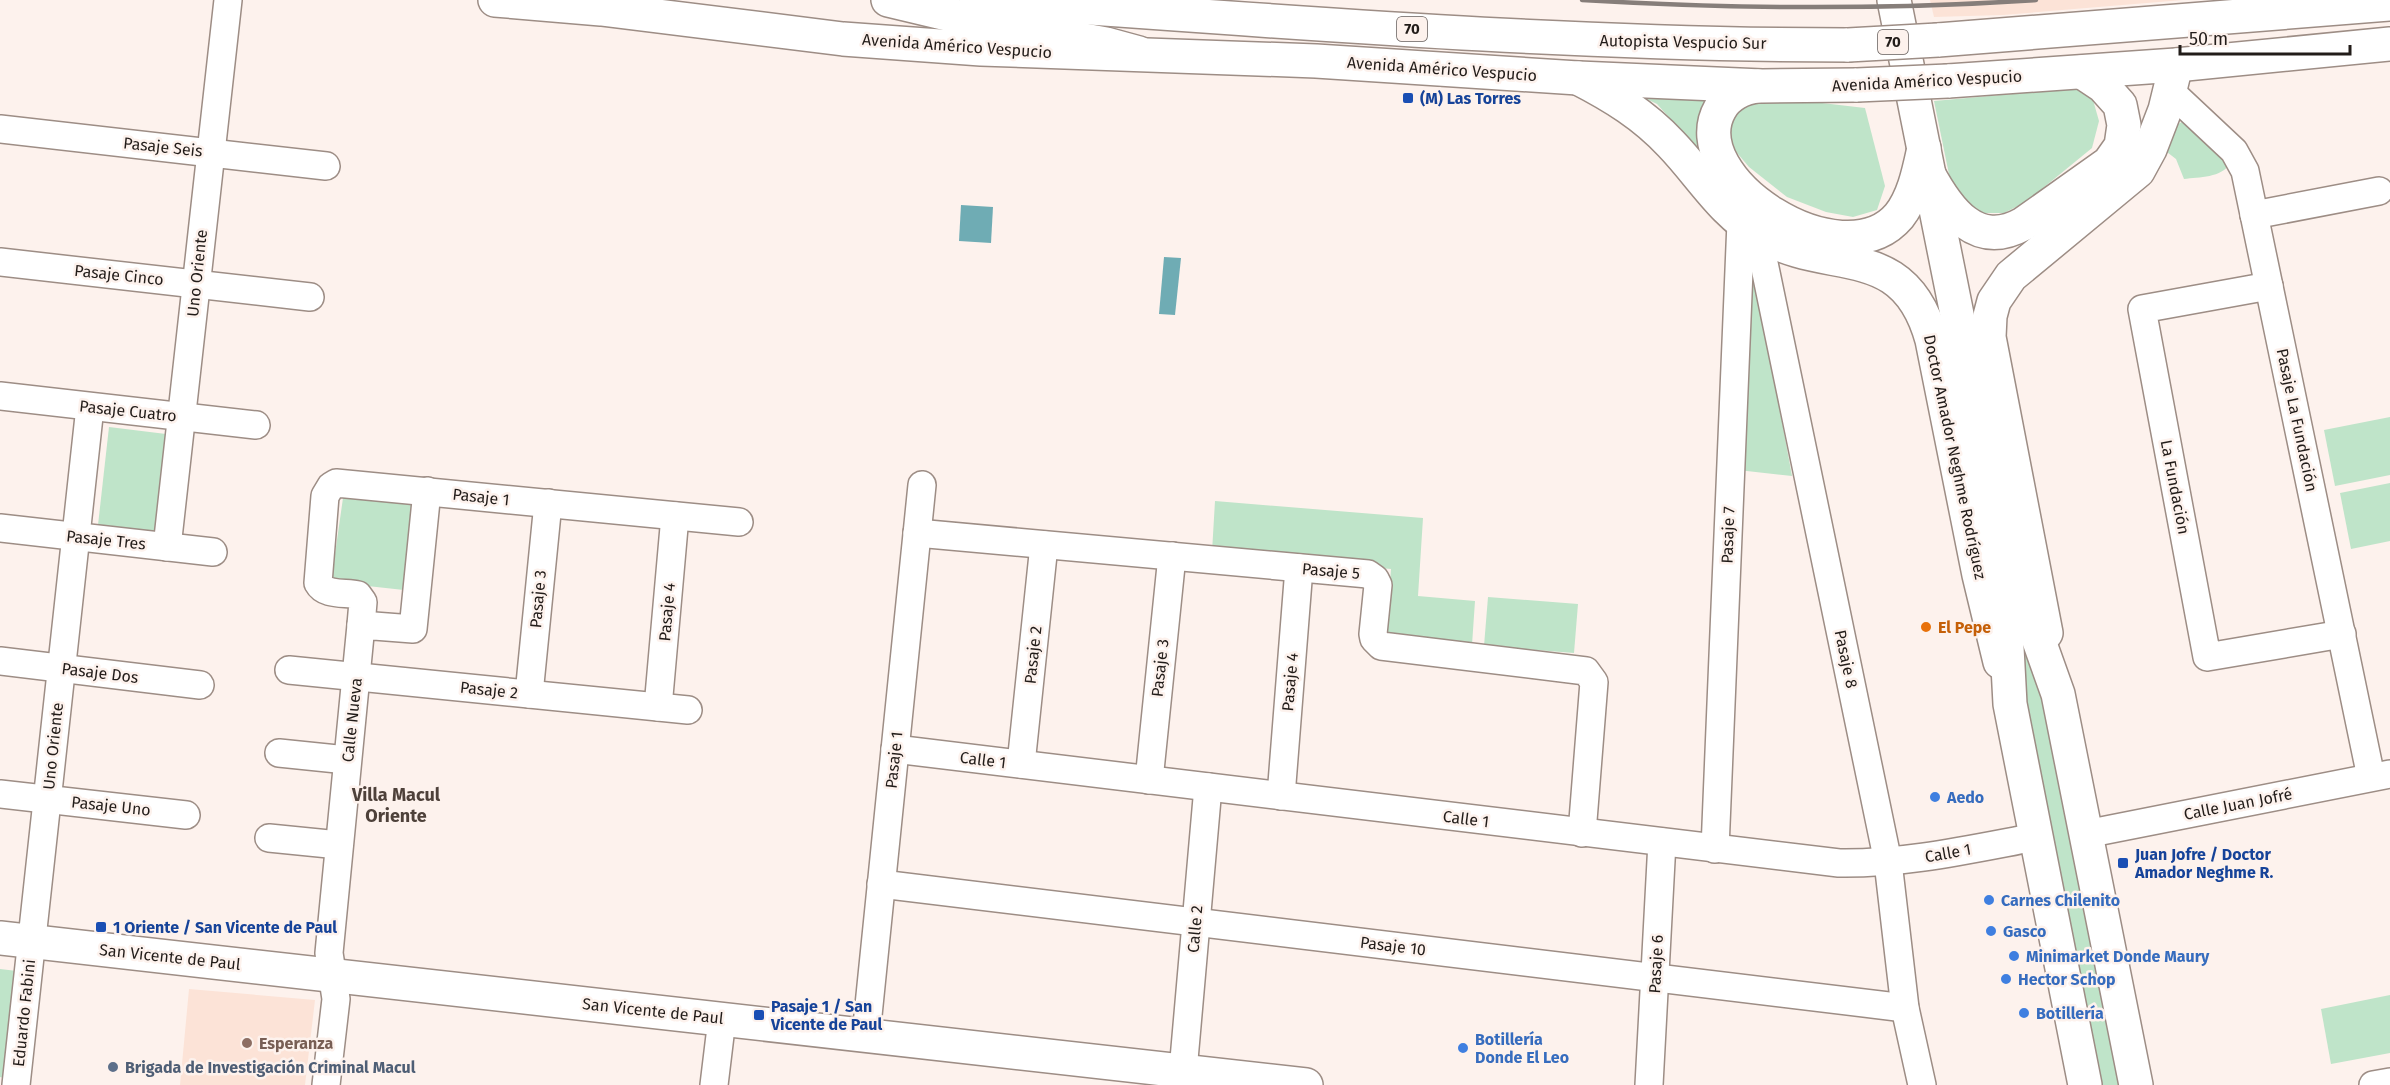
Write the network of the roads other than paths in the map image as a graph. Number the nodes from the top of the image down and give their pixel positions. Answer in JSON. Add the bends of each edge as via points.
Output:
{"nodes":[{"id":1,"x":228,"y":0,"type":"edge"},
{"id":2,"x":495,"y":0,"type":"edge"},
{"id":3,"x":888,"y":0,"type":"edge"},
{"id":4,"x":976,"y":0,"type":"edge"},
{"id":5,"x":1894,"y":0,"type":"edge"},
{"id":6,"x":2390,"y":4,"type":"edge"},
{"id":7,"x":2390,"y":44,"type":"edge"},
{"id":8,"x":1138,"y":53,"type":"junction"},
{"id":9,"x":2082,"y":72,"type":"junction"},
{"id":10,"x":1578,"y":78,"type":"junction"},
{"id":11,"x":2173,"y":78,"type":"junction"},
{"id":12,"x":1762,"y":86,"type":"junction"},
{"id":13,"x":0,"y":129,"type":"edge"},
{"id":14,"x":210,"y":153,"type":"junction"},
{"id":15,"x":1926,"y":160,"type":"junction"},
{"id":16,"x":326,"y":166,"type":"dead end"},
{"id":17,"x":2379,"y":191,"type":"dead end"},
{"id":18,"x":2254,"y":215,"type":"junction"},
{"id":19,"x":1750,"y":228,"type":"junction"},
{"id":20,"x":0,"y":261,"type":"edge"},
{"id":21,"x":196,"y":284,"type":"junction"},
{"id":22,"x":2269,"y":286,"type":"junction"},
{"id":23,"x":310,"y":297,"type":"dead end"},
{"id":24,"x":0,"y":396,"type":"edge"},
{"id":25,"x":90,"y":407,"type":"junction"},
{"id":26,"x":182,"y":416,"type":"junction"},
{"id":27,"x":256,"y":425,"type":"dead end"},
{"id":28,"x":922,"y":484,"type":"dead end"},
{"id":29,"x":331,"y":486,"type":"joint"},
{"id":30,"x":427,"y":491,"type":"junction"},
{"id":31,"x":548,"y":503,"type":"junction"},
{"id":32,"x":675,"y":516,"type":"junction"},
{"id":33,"x":739,"y":522,"type":"dead end"},
{"id":34,"x":0,"y":528,"type":"edge"},
{"id":35,"x":917,"y":534,"type":"junction"},
{"id":36,"x":2001,"y":534,"type":"junction"},
{"id":37,"x":76,"y":536,"type":"junction"},
{"id":38,"x":1044,"y":545,"type":"junction"},
{"id":39,"x":167,"y":547,"type":"junction"},
{"id":40,"x":213,"y":552,"type":"dead end"},
{"id":41,"x":1172,"y":556,"type":"junction"},
{"id":42,"x":1299,"y":568,"type":"junction"},
{"id":43,"x":361,"y":624,"type":"junction"},
{"id":44,"x":2343,"y":634,"type":"junction"},
{"id":45,"x":0,"y":661,"type":"edge"},
{"id":46,"x":62,"y":668,"type":"junction"},
{"id":47,"x":289,"y":670,"type":"dead end"},
{"id":48,"x":356,"y":677,"type":"junction"},
{"id":49,"x":200,"y":685,"type":"dead end"},
{"id":50,"x":529,"y":694,"type":"junction"},
{"id":51,"x":2058,"y":694,"type":"junction"},
{"id":52,"x":2010,"y":704,"type":"junction"},
{"id":53,"x":658,"y":707,"type":"junction"},
{"id":54,"x":688,"y":710,"type":"dead end"},
{"id":55,"x":895,"y":749,"type":"junction"},
{"id":56,"x":279,"y":753,"type":"dead end"},
{"id":57,"x":347,"y":760,"type":"junction"},
{"id":58,"x":1022,"y":764,"type":"junction"},
{"id":59,"x":2380,"y":775,"type":"edge"},
{"id":60,"x":1149,"y":780,"type":"junction"},
{"id":61,"x":1208,"y":787,"type":"junction"},
{"id":62,"x":0,"y":794,"type":"edge"},
{"id":63,"x":1281,"y":796,"type":"junction"},
{"id":64,"x":47,"y":799,"type":"junction"},
{"id":65,"x":186,"y":815,"type":"dead end"},
{"id":66,"x":1582,"y":833,"type":"junction"},
{"id":67,"x":2086,"y":834,"type":"junction"},
{"id":68,"x":2036,"y":837,"type":"junction"},
{"id":69,"x":270,"y":838,"type":"dead end"},
{"id":70,"x":1662,"y":842,"type":"junction"},
{"id":71,"x":339,"y":845,"type":"junction"},
{"id":72,"x":1715,"y":849,"type":"junction"},
{"id":73,"x":1888,"y":862,"type":"junction"},
{"id":74,"x":881,"y":884,"type":"junction"},
{"id":75,"x":1196,"y":922,"type":"junction"},
{"id":76,"x":0,"y":938,"type":"edge"},
{"id":77,"x":32,"y":941,"type":"junction"},
{"id":78,"x":333,"y":975,"type":"junction"},
{"id":79,"x":1655,"y":978,"type":"junction"},
{"id":80,"x":1905,"y":1008,"type":"junction"},
{"id":81,"x":722,"y":1019,"type":"junction"},
{"id":82,"x":866,"y":1035,"type":"junction"},
{"id":83,"x":1183,"y":1071,"type":"junction"},
{"id":84,"x":2390,"y":1082,"type":"edge"},
{"id":85,"x":16,"y":1085,"type":"edge"},
{"id":86,"x":326,"y":1085,"type":"edge"},
{"id":87,"x":714,"y":1085,"type":"edge"},
{"id":88,"x":1306,"y":1085,"type":"edge"},
{"id":89,"x":1649,"y":1085,"type":"edge"},
{"id":90,"x":1922,"y":1085,"type":"edge"},
{"id":91,"x":2085,"y":1085,"type":"edge"},
{"id":92,"x":2136,"y":1085,"type":"edge"},
{"id":93,"x":2373,"y":1085,"type":"edge"}],
"edges":[{"from":1,"to":14,"type":"street","name":"Uno Oriente"},
{"from":2,"to":8,"type":"main road","name":"Avenida Américo Vespucio","via":[[895,43],[1111,55]]},
{"from":3,"to":8,"type":"main road"},
{"from":4,"to":6,"type":"main road","name":"Autopista Vespucio Sur","number":"70","bridge":true,"via":[[1540,38],[1848,45]]},
{"from":5,"to":15,"type":"main road","name":"Doctor Amador Neghme Rodríguez"},
{"from":7,"to":11,"type":"main road","name":"Avenida Américo Vespucio"},
{"from":8,"to":10,"type":"main road","name":"Avenida Américo Vespucio"},
{"from":9,"to":11,"type":"main road","name":"Avenida Américo Vespucio"},
{"from":9,"to":12,"type":"main road","name":"Avenida Américo Vespucio","bridge":true,"via":[[1857,85]]},
{"from":9,"to":15,"type":"main road","via":[[2103,86],[2120,105],[2124,125],[2121,146],[2103,168],[2023,224],[1994,232],[1967,224],[1948,206]]},
{"from":10,"to":12,"type":"main road","name":"Avenida Américo Vespucio"},
{"from":10,"to":19,"type":"main road","name":"Doctor Amador Neghme Rodríguez","via":[[1614,96],[1651,124],[1710,191]]},
{"from":11,"to":18,"type":"street","name":"Pasaje La Fundación","via":[[2241,160]]},
{"from":11,"to":51,"type":"main road","name":"Doctor Amador Neghme Rodríguez","via":[[2150,149],[2138,171],[2019,268],[1999,291],[1990,316],[1989,337]]},
{"from":12,"to":15,"type":"main road","via":[[1746,88],[1724,102],[1715,121],[1716,145],[1727,170],[1744,191],[1769,212],[1796,226],[1850,238],[1889,225],[1912,193]]},
{"from":13,"to":14,"type":"street","name":"Pasaje Seis"},
{"from":14,"to":16,"type":"street","name":"Pasaje Seis"},
{"from":14,"to":21,"type":"street","name":"Uno Oriente"},
{"from":15,"to":36,"type":"main road","name":"Doctor Amador Neghme Rodríguez"},
{"from":17,"to":18,"type":"street"},
{"from":18,"to":22,"type":"street","name":"Pasaje La Fundación"},
{"from":19,"to":52,"type":"main road","name":"Doctor Amador Neghme Rodríguez","via":[[1792,249],[1876,269],[1902,286],[1922,311],[1932,340],[1979,575]]},
{"from":19,"to":72,"type":"street","name":"Pasaje 7"},
{"from":19,"to":73,"type":"street","name":"Pasaje 8"},
{"from":20,"to":21,"type":"street","name":"Pasaje Cinco"},
{"from":21,"to":23,"type":"street","name":"Pasaje Cinco"},
{"from":21,"to":26,"type":"street","name":"Uno Oriente"},
{"from":22,"to":44,"type":"street","name":"Pasaje La Fundación"},
{"from":22,"to":44,"type":"street","name":"La Fundación","via":[[2142,309],[2207,657]]},
{"from":24,"to":25,"type":"street","name":"Pasaje Cuatro"},
{"from":25,"to":26,"type":"street","name":"Pasaje Cuatro"},
{"from":25,"to":37,"type":"street","name":"Uno Oriente"},
{"from":26,"to":27,"type":"street","name":"Pasaje Cuatro"},
{"from":26,"to":39,"type":"street","name":"Uno Oriente"},
{"from":28,"to":35,"type":"street","name":"Pasaje 1"},
{"from":29,"to":30,"type":"street","name":"Pasaje 1","via":[[343,483]]},
{"from":29,"to":43,"type":"street","name":"Calle Nueva","via":[[325,496],[318,583],[327,591],[358,596],[363,602]]},
{"from":30,"to":31,"type":"street","name":"Pasaje 1"},
{"from":30,"to":43,"type":"street","via":[[413,629]]},
{"from":31,"to":32,"type":"street","name":"Pasaje 1"},
{"from":31,"to":50,"type":"street","name":"Pasaje 3"},
{"from":32,"to":33,"type":"street","name":"Pasaje 1"},
{"from":32,"to":53,"type":"street","name":"Pasaje 4"},
{"from":34,"to":37,"type":"street","name":"Pasaje Tres"},
{"from":35,"to":38,"type":"street","name":"Pasaje 5"},
{"from":35,"to":55,"type":"street","name":"Pasaje 1"},
{"from":36,"to":51,"type":"main road","name":"Doctor Amador Neghme Rodríguez"},
{"from":36,"to":52,"type":"main road","name":"Doctor Amador Neghme Rodríguez"},
{"from":37,"to":39,"type":"street","name":"Pasaje Tres"},
{"from":37,"to":46,"type":"street","name":"Uno Oriente"},
{"from":38,"to":41,"type":"street","name":"Pasaje 5"},
{"from":38,"to":58,"type":"street","name":"Pasaje 2"},
{"from":39,"to":40,"type":"street","name":"Pasaje Tres"},
{"from":41,"to":42,"type":"street","name":"Pasaje 5"},
{"from":41,"to":60,"type":"street","name":"Pasaje 3"},
{"from":42,"to":63,"type":"street","name":"Pasaje 4"},
{"from":42,"to":66,"type":"street","name":"Pasaje 5","via":[[1368,574],[1375,579],[1378,591],[1374,639],[1385,647],[1580,669],[1591,676]]},
{"from":43,"to":48,"type":"street","name":"Calle Nueva"},
{"from":44,"to":59,"type":"street","name":"Pasaje La Fundación"},
{"from":45,"to":46,"type":"street","name":"Pasaje Dos"},
{"from":46,"to":49,"type":"street","name":"Pasaje Dos"},
{"from":46,"to":64,"type":"street","name":"Uno Oriente"},
{"from":47,"to":48,"type":"street","name":"Pasaje 2"},
{"from":48,"to":50,"type":"street","name":"Pasaje 2"},
{"from":48,"to":57,"type":"street","name":"Calle Nueva"},
{"from":50,"to":53,"type":"street","name":"Pasaje 2"},
{"from":51,"to":67,"type":"main road","name":"Doctor Amador Neghme Rodríguez"},
{"from":52,"to":68,"type":"main road","name":"Doctor Amador Neghme Rodríguez"},
{"from":53,"to":54,"type":"street","name":"Pasaje 2"},
{"from":55,"to":58,"type":"street","name":"Calle 1"},
{"from":55,"to":74,"type":"street","name":"Pasaje 1"},
{"from":56,"to":57,"type":"street"},
{"from":57,"to":71,"type":"street","name":"Calle Nueva"},
{"from":58,"to":60,"type":"street","name":"Calle 1"},
{"from":59,"to":67,"type":"street","name":"Calle Juan Jofré"},
{"from":60,"to":61,"type":"street","name":"Calle 1"},
{"from":61,"to":63,"type":"street","name":"Calle 1"},
{"from":61,"to":75,"type":"street","name":"Calle 2"},
{"from":62,"to":64,"type":"street","name":"Pasaje Uno"},
{"from":63,"to":66,"type":"street","name":"Calle 1"},
{"from":64,"to":65,"type":"street","name":"Pasaje Uno"},
{"from":64,"to":77,"type":"street","name":"Uno Oriente"},
{"from":66,"to":70,"type":"street","name":"Calle 1"},
{"from":67,"to":92,"type":"main road","name":"Doctor Amador Neghme Rodríguez"},
{"from":68,"to":73,"type":"street","name":"Calle 1"},
{"from":68,"to":91,"type":"main road","name":"Doctor Amador Neghme Rodríguez"},
{"from":69,"to":71,"type":"street"},
{"from":70,"to":72,"type":"street","name":"Calle 1"},
{"from":70,"to":79,"type":"street","name":"Pasaje 6"},
{"from":71,"to":78,"type":"street","name":"Calle Nueva","via":[[329,952]]},
{"from":72,"to":73,"type":"street","name":"Calle 1","via":[[1839,863]]},
{"from":73,"to":80,"type":"street","name":"Pasaje 8"},
{"from":74,"to":75,"type":"street","name":"Pasaje 10"},
{"from":74,"to":82,"type":"street","name":"Pasaje 1"},
{"from":75,"to":79,"type":"street","name":"Pasaje 10"},
{"from":75,"to":83,"type":"street","name":"Calle 2"},
{"from":76,"to":77,"type":"main road","name":"San Vicente de Paul"},
{"from":77,"to":78,"type":"main road","name":"San Vicente de Paul"},
{"from":77,"to":85,"type":"street","name":"Eduardo Fabini"},
{"from":78,"to":81,"type":"main road","name":"San Vicente de Paul"},
{"from":78,"to":86,"type":"street","name":"Calle Nueva","via":[[336,999]]},
{"from":79,"to":80,"type":"street","name":"Pasaje 10"},
{"from":79,"to":89,"type":"street","name":"Pasaje 6"},
{"from":80,"to":90,"type":"street","name":"Pasaje 8"},
{"from":81,"to":82,"type":"main road","name":"San Vicente de Paul"},
{"from":81,"to":87,"type":"street"},
{"from":82,"to":83,"type":"main road","name":"San Vicente de Paul"},
{"from":83,"to":88,"type":"main road","name":"San Vicente de Paul"},
{"from":84,"to":93,"type":"street"}]}
